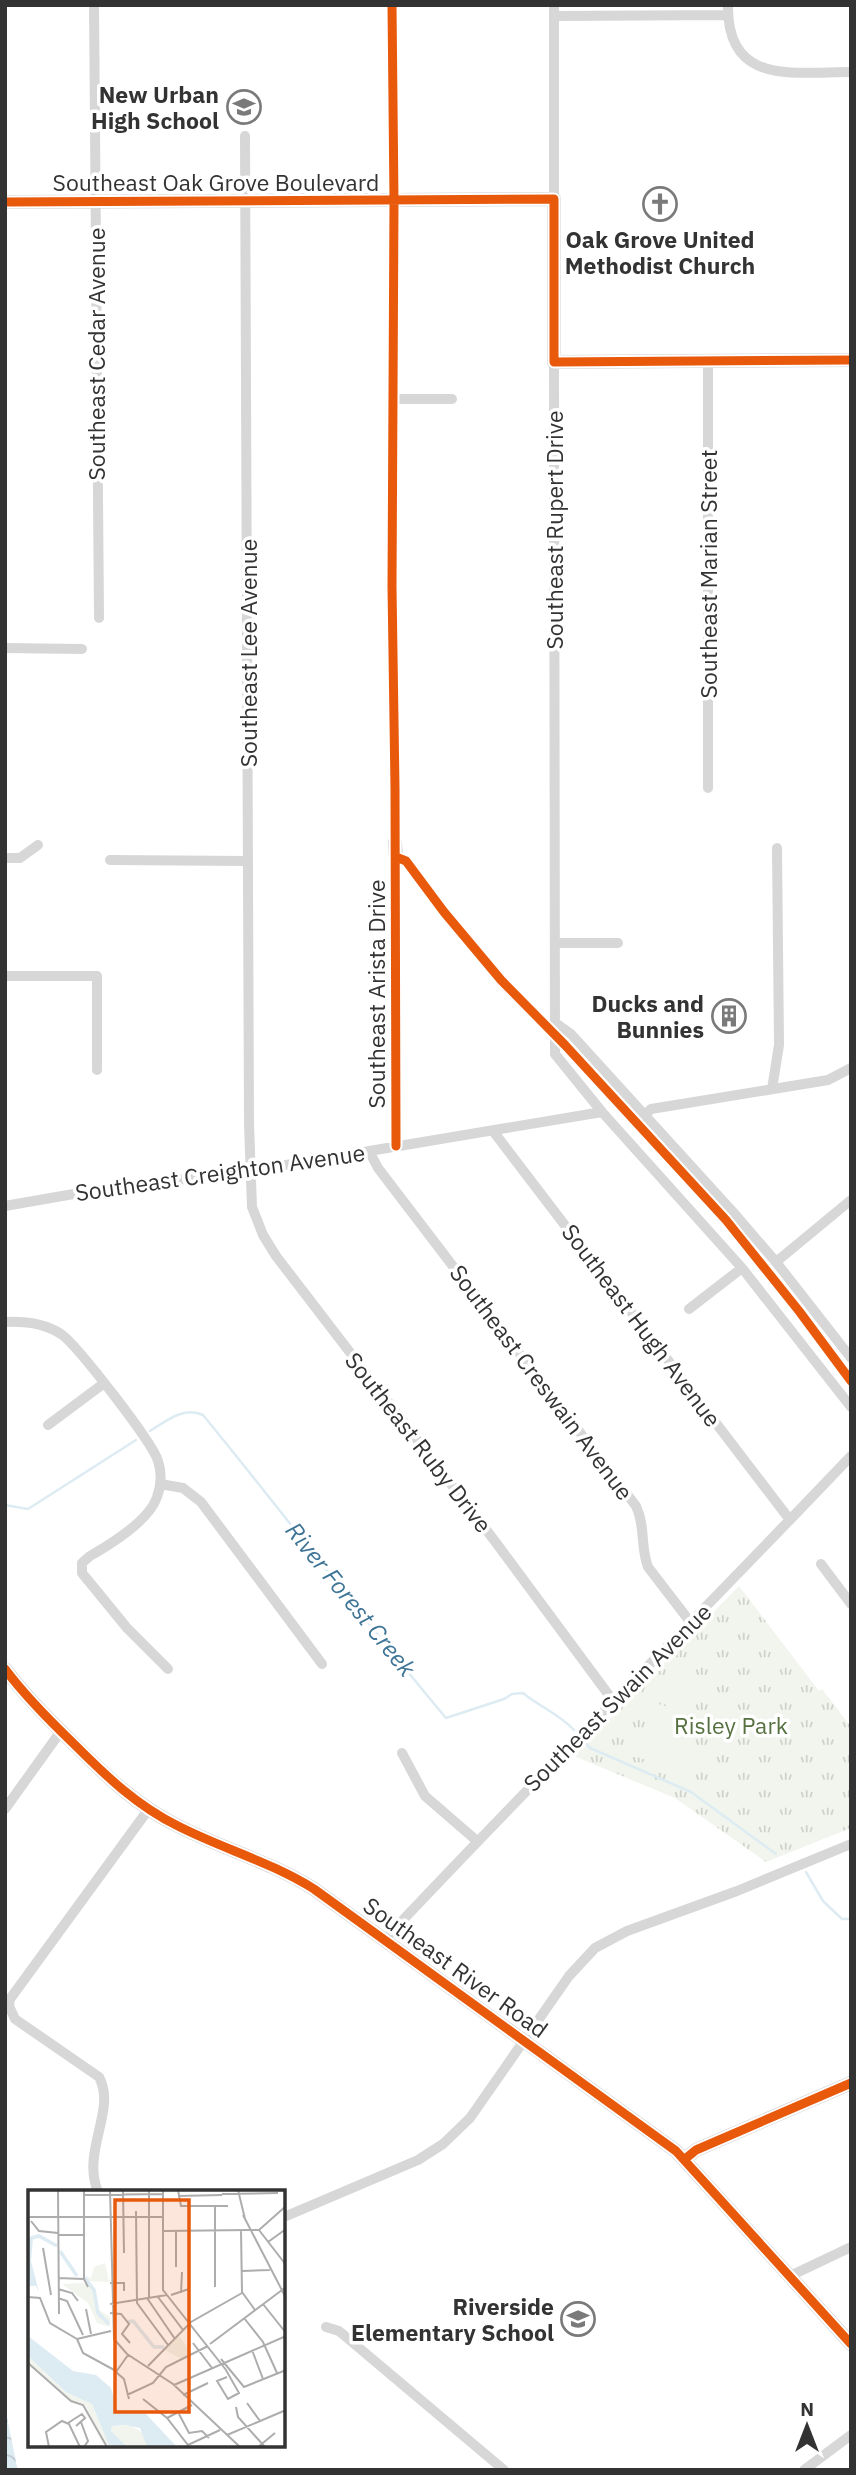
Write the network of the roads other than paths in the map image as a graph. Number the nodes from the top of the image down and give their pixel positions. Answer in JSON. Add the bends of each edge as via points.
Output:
{"nodes":[{"id":1,"x":94,"y":5,"type":"edge"},
{"id":2,"x":392,"y":5,"type":"edge"},
{"id":3,"x":728,"y":10,"type":"edge"},
{"id":4,"x":554,"y":11,"type":"edge"},
{"id":5,"x":851,"y":72,"type":"edge"},
{"id":6,"x":245,"y":136,"type":"dead end"},
{"id":7,"x":554,"y":199,"type":"junction"},
{"id":8,"x":394,"y":201,"type":"junction"},
{"id":9,"x":5,"y":202,"type":"edge"},
{"id":10,"x":246,"y":202,"type":"junction"},
{"id":11,"x":94,"y":203,"type":"junction"},
{"id":12,"x":851,"y":360,"type":"edge"},
{"id":13,"x":708,"y":361,"type":"junction"},
{"id":14,"x":554,"y":362,"type":"junction"},
{"id":15,"x":392,"y":399,"type":"junction"},
{"id":16,"x":452,"y":399,"type":"dead end"},
{"id":17,"x":99,"y":618,"type":"dead end"},
{"id":18,"x":5,"y":648,"type":"edge"},
{"id":19,"x":82,"y":649,"type":"dead end"},
{"id":20,"x":708,"y":788,"type":"dead end"},
{"id":21,"x":396,"y":842,"type":"joint"},
{"id":22,"x":38,"y":845,"type":"dead end"},
{"id":23,"x":777,"y":848,"type":"dead end"},
{"id":24,"x":396,"y":857,"type":"joint"},
{"id":25,"x":5,"y":858,"type":"edge"},
{"id":26,"x":110,"y":860,"type":"dead end"},
{"id":27,"x":248,"y":861,"type":"junction"},
{"id":28,"x":556,"y":943,"type":"junction"},
{"id":29,"x":618,"y":943,"type":"dead end"},
{"id":30,"x":5,"y":976,"type":"edge"},
{"id":31,"x":557,"y":1024,"type":"junction"},
{"id":32,"x":851,"y":1068,"type":"edge"},
{"id":33,"x":97,"y":1070,"type":"dead end"},
{"id":34,"x":772,"y":1089,"type":"junction"},
{"id":35,"x":602,"y":1112,"type":"junction"},
{"id":36,"x":646,"y":1114,"type":"junction"},
{"id":37,"x":493,"y":1131,"type":"junction"},
{"id":38,"x":396,"y":1146,"type":"junction"},
{"id":39,"x":369,"y":1151,"type":"junction"},
{"id":40,"x":250,"y":1171,"type":"junction"},
{"id":41,"x":851,"y":1200,"type":"edge"},
{"id":42,"x":5,"y":1206,"type":"edge"},
{"id":43,"x":776,"y":1262,"type":"junction"},
{"id":44,"x":742,"y":1268,"type":"junction"},
{"id":45,"x":689,"y":1309,"type":"dead end"},
{"id":46,"x":5,"y":1322,"type":"edge"},
{"id":47,"x":851,"y":1358,"type":"edge"},
{"id":48,"x":103,"y":1384,"type":"junction"},
{"id":49,"x":851,"y":1407,"type":"edge"},
{"id":50,"x":48,"y":1425,"type":"dead end"},
{"id":51,"x":851,"y":1456,"type":"edge"},
{"id":52,"x":160,"y":1484,"type":"junction"},
{"id":53,"x":790,"y":1520,"type":"junction"},
{"id":54,"x":821,"y":1564,"type":"dead end"},
{"id":55,"x":847,"y":1592,"type":"edge"},
{"id":56,"x":851,"y":1604,"type":"edge"},
{"id":57,"x":691,"y":1623,"type":"junction"},
{"id":58,"x":322,"y":1664,"type":"dead end"},
{"id":59,"x":5,"y":1669,"type":"edge"},
{"id":60,"x":168,"y":1669,"type":"dead end"},
{"id":61,"x":614,"y":1702,"type":"junction"},
{"id":62,"x":61,"y":1731,"type":"junction"},
{"id":63,"x":402,"y":1753,"type":"dead end"},
{"id":64,"x":5,"y":1809,"type":"edge"},
{"id":65,"x":148,"y":1810,"type":"junction"},
{"id":66,"x":477,"y":1841,"type":"junction"},
{"id":67,"x":851,"y":1844,"type":"edge"},
{"id":68,"x":385,"y":1939,"type":"junction"},
{"id":69,"x":8,"y":1998,"type":"edge"},
{"id":70,"x":524,"y":2040,"type":"junction"},
{"id":71,"x":851,"y":2082,"type":"edge"},
{"id":72,"x":685,"y":2159,"type":"junction"},
{"id":73,"x":96,"y":2190,"type":"edge"},
{"id":74,"x":285,"y":2217,"type":"edge"},
{"id":75,"x":851,"y":2247,"type":"edge"},
{"id":76,"x":790,"y":2276,"type":"junction"},
{"id":77,"x":326,"y":2327,"type":"dead end"},
{"id":78,"x":851,"y":2344,"type":"edge"},
{"id":79,"x":851,"y":2435,"type":"edge"},
{"id":80,"x":504,"y":2470,"type":"edge"},
{"id":81,"x":804,"y":2470,"type":"edge"}],
"edges":[{"from":1,"to":11,"type":"street","name":"Southeast Cedar Avenue"},
{"from":2,"to":8,"type":"street"},
{"from":3,"to":4,"type":"street"},
{"from":3,"to":5,"type":"street","via":[[731,35],[740,53],[766,71]]},
{"from":4,"to":7,"type":"street","name":"Southeast Rupert Drive"},
{"from":6,"to":10,"type":"street","name":"Southeast Lee Avenue"},
{"from":7,"to":8,"type":"street","name":"Southeast Oak Grove Boulevard"},
{"from":7,"to":14,"type":"street","name":"Southeast Rupert Drive"},
{"from":8,"to":10,"type":"street","name":"Southeast Oak Grove Boulevard"},
{"from":8,"to":15,"type":"street"},
{"from":9,"to":11,"type":"street","name":"Southeast Oak Grove Boulevard"},
{"from":10,"to":11,"type":"street","name":"Southeast Oak Grove Boulevard"},
{"from":10,"to":27,"type":"street","name":"Southeast Lee Avenue"},
{"from":11,"to":17,"type":"street","name":"Southeast Cedar Avenue"},
{"from":12,"to":13,"type":"street"},
{"from":13,"to":14,"type":"street"},
{"from":13,"to":20,"type":"street","name":"Southeast Marian Street"},
{"from":14,"to":28,"type":"street","name":"Southeast Rupert Drive"},
{"from":15,"to":16,"type":"street"},
{"from":15,"to":21,"type":"street"},
{"from":18,"to":19,"type":"street"},
{"from":21,"to":24,"type":"street","name":"Southeast Arista Drive"},
{"from":22,"to":25,"type":"street","via":[[20,858]]},
{"from":23,"to":34,"type":"street","via":[[779,1045]]},
{"from":24,"to":38,"type":"street","name":"Southeast Arista Drive"},
{"from":26,"to":27,"type":"street"},
{"from":27,"to":40,"type":"street","name":"Southeast Lee Avenue"},
{"from":28,"to":29,"type":"street"},
{"from":28,"to":31,"type":"street","name":"Southeast Rupert Drive"},
{"from":30,"to":33,"type":"street","via":[[97,976]]},
{"from":31,"to":35,"type":"street","name":"Southeast Rupert Drive","via":[[555,1054]]},
{"from":31,"to":36,"type":"street"},
{"from":32,"to":34,"type":"street","via":[[828,1080]]},
{"from":34,"to":36,"type":"street","via":[[651,1109]]},
{"from":35,"to":37,"type":"street","name":"Southeast Creighton Avenue"},
{"from":35,"to":44,"type":"street"},
{"from":36,"to":43,"type":"street"},
{"from":37,"to":38,"type":"street","name":"Southeast Creighton Avenue"},
{"from":37,"to":53,"type":"street","name":"Southeast Hugh Avenue"},
{"from":38,"to":39,"type":"street","name":"Southeast Creighton Avenue"},
{"from":39,"to":40,"type":"street","name":"Southeast Creighton Avenue"},
{"from":39,"to":57,"type":"street","name":"Southeast Creswain Avenue","via":[[636,1506],[648,1567]]},
{"from":40,"to":42,"type":"street","name":"Southeast Creighton Avenue"},
{"from":40,"to":61,"type":"street","name":"Southeast Ruby Drive","via":[[252,1207],[276,1256]]},
{"from":41,"to":43,"type":"street"},
{"from":43,"to":47,"type":"street"},
{"from":44,"to":45,"type":"street"},
{"from":44,"to":49,"type":"street"},
{"from":46,"to":48,"type":"street","via":[[34,1323],[60,1334]]},
{"from":48,"to":50,"type":"street"},
{"from":48,"to":52,"type":"street","via":[[154,1451]]},
{"from":51,"to":53,"type":"street","name":"Southeast Swain Avenue"},
{"from":52,"to":58,"type":"street","via":[[183,1488],[201,1502]]},
{"from":52,"to":60,"type":"street","via":[[155,1504],[144,1517],[82,1563],[82,1573]]},
{"from":53,"to":57,"type":"street","name":"Southeast Swain Avenue"},
{"from":54,"to":55,"type":"street"},
{"from":55,"to":56,"type":"street"},
{"from":57,"to":61,"type":"street","name":"Southeast Swain Avenue"},
{"from":59,"to":62,"type":"street","name":"Southeast River Road"},
{"from":61,"to":66,"type":"street","name":"Southeast Swain Avenue"},
{"from":62,"to":64,"type":"street"},
{"from":62,"to":65,"type":"street","name":"Southeast River Road"},
{"from":63,"to":66,"type":"street","via":[[425,1797]]},
{"from":65,"to":68,"type":"street","name":"Southeast River Road","via":[[297,1879]]},
{"from":65,"to":69,"type":"street"},
{"from":66,"to":68,"type":"street","name":"Southeast Swain Avenue"},
{"from":67,"to":70,"type":"street","via":[[601,1944],[569,1976]]},
{"from":68,"to":70,"type":"street","name":"Southeast River Road"},
{"from":69,"to":73,"type":"street","via":[[15,2019],[99,2077],[104,2087],[93,2155]]},
{"from":70,"to":72,"type":"street","name":"Southeast River Road"},
{"from":70,"to":74,"type":"street","via":[[470,2118],[443,2144],[418,2160]]},
{"from":71,"to":72,"type":"street","via":[[696,2150]]},
{"from":72,"to":76,"type":"street","name":"Southeast River Road"},
{"from":75,"to":76,"type":"street"},
{"from":76,"to":78,"type":"street","name":"Southeast River Road"},
{"from":77,"to":80,"type":"street","via":[[340,2331]]},
{"from":79,"to":81,"type":"street"}]}
